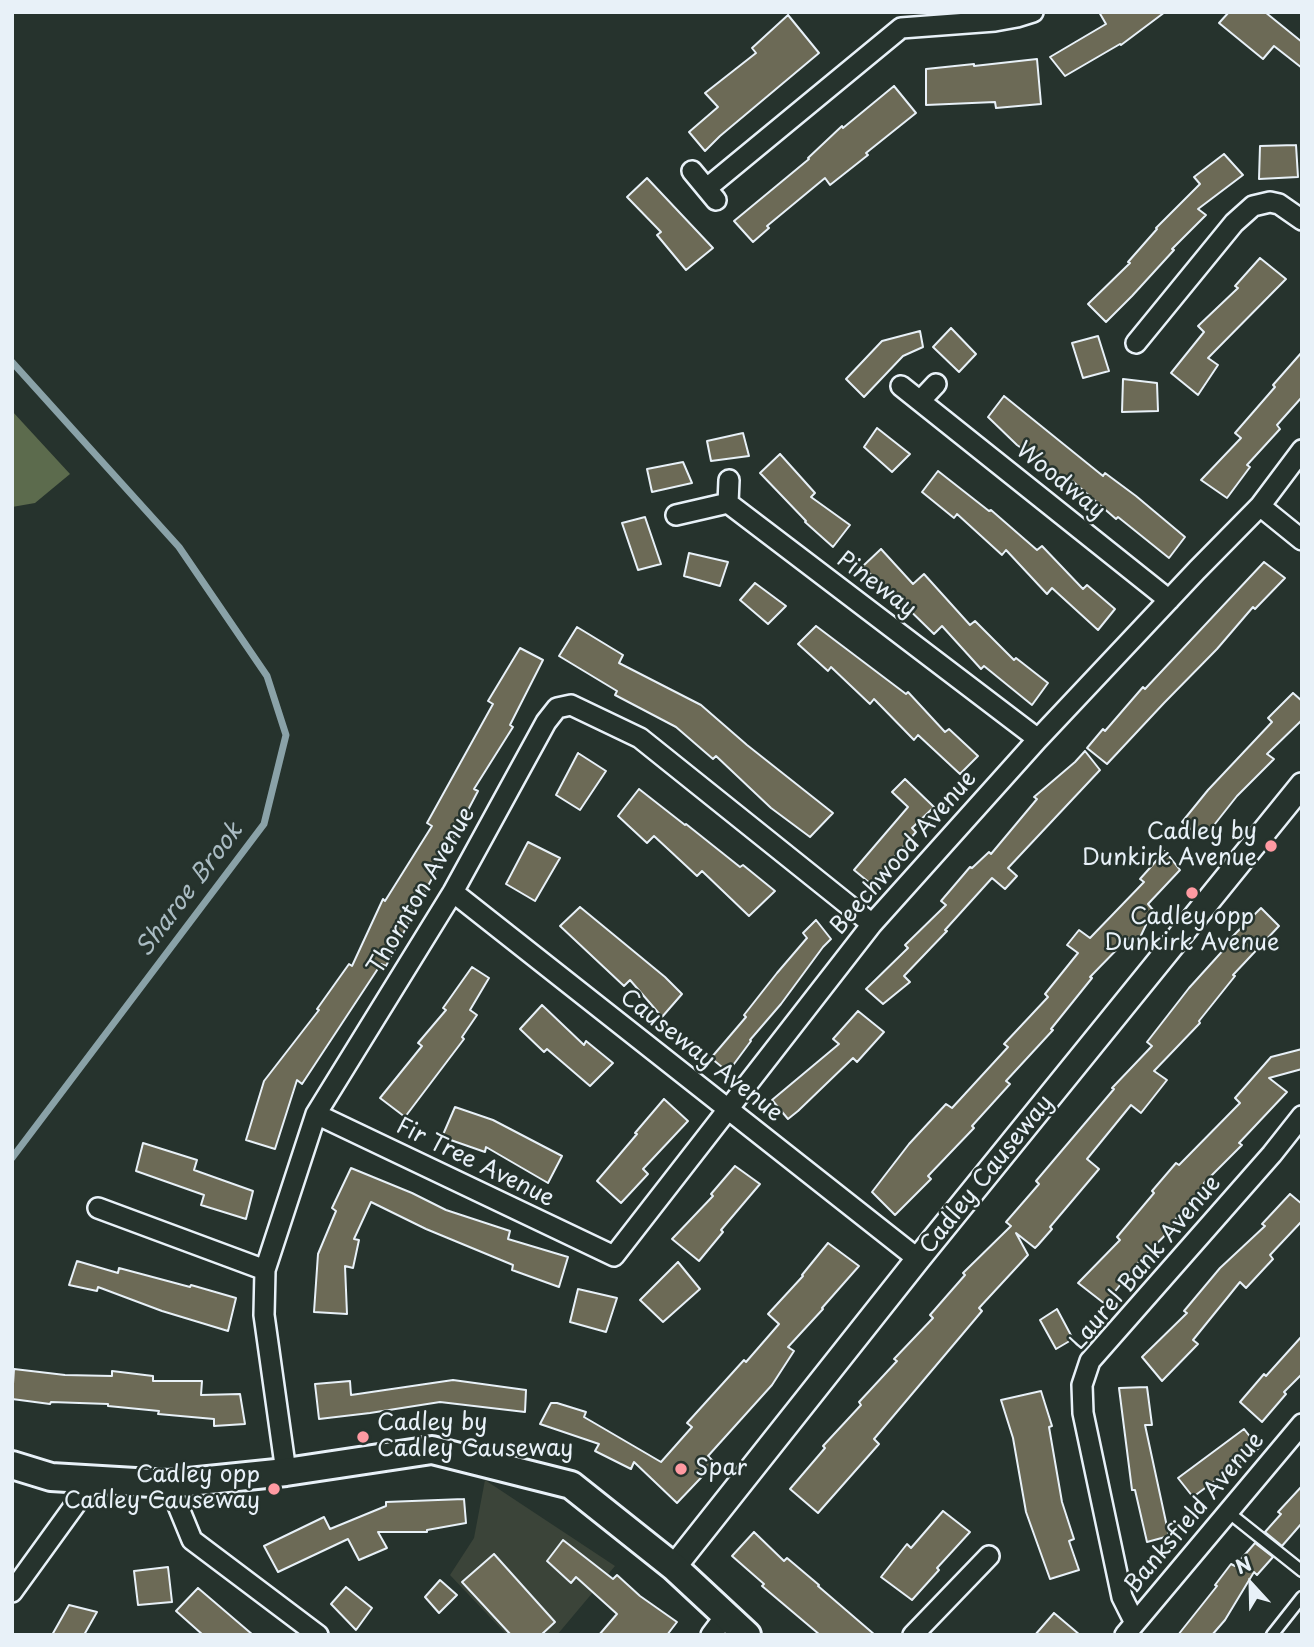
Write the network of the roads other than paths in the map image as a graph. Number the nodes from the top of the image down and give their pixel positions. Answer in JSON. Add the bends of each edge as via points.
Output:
{"nodes":[{"id":1,"x":1033,"y":12,"type":"edge"},
{"id":2,"x":900,"y":20,"type":"edge"},
{"id":3,"x":692,"y":171,"type":"dead end"},
{"id":4,"x":1302,"y":220,"type":"edge"},
{"id":5,"x":1136,"y":343,"type":"dead end"},
{"id":6,"x":936,"y":384,"type":"dead end"},
{"id":7,"x":901,"y":386,"type":"dead end"},
{"id":8,"x":920,"y":401,"type":"junction"},
{"id":9,"x":1302,"y":450,"type":"edge"},
{"id":10,"x":729,"y":480,"type":"dead end"},
{"id":11,"x":728,"y":503,"type":"junction"},
{"id":12,"x":1261,"y":506,"type":"junction"},
{"id":13,"x":676,"y":515,"type":"dead end"},
{"id":14,"x":1302,"y":540,"type":"edge"},
{"id":15,"x":1169,"y":600,"type":"junction"},
{"id":16,"x":1038,"y":739,"type":"junction"},
{"id":17,"x":1302,"y":785,"type":"edge"},
{"id":18,"x":453,"y":892,"type":"junction"},
{"id":19,"x":872,"y":924,"type":"junction"},
{"id":20,"x":729,"y":1109,"type":"junction"},
{"id":21,"x":316,"y":1114,"type":"junction"},
{"id":22,"x":1302,"y":1116,"type":"edge"},
{"id":23,"x":98,"y":1208,"type":"dead end"},
{"id":24,"x":614,"y":1256,"type":"joint"},
{"id":25,"x":918,"y":1259,"type":"junction"},
{"id":26,"x":265,"y":1270,"type":"junction"},
{"id":27,"x":1302,"y":1423,"type":"edge"},
{"id":28,"x":12,"y":1465,"type":"edge"},
{"id":29,"x":286,"y":1472,"type":"junction"},
{"id":30,"x":93,"y":1480,"type":"junction"},
{"id":31,"x":169,"y":1485,"type":"junction"},
{"id":32,"x":1228,"y":1512,"type":"junction"},
{"id":33,"x":989,"y":1556,"type":"dead end"},
{"id":34,"x":674,"y":1567,"type":"junction"},
{"id":35,"x":1302,"y":1571,"type":"edge"},
{"id":36,"x":12,"y":1592,"type":"edge"},
{"id":37,"x":1302,"y":1597,"type":"edge"},
{"id":38,"x":719,"y":1625,"type":"edge"},
{"id":39,"x":1130,"y":1629,"type":"edge"},
{"id":40,"x":318,"y":1635,"type":"edge"},
{"id":41,"x":747,"y":1635,"type":"edge"},
{"id":42,"x":914,"y":1635,"type":"edge"},
{"id":43,"x":1272,"y":1635,"type":"edge"}],
"edges":[{"from":1,"to":2,"type":"street","via":[[995,21]]},
{"from":2,"to":3,"type":"street","via":[[711,194]]},
{"from":4,"to":5,"type":"street","via":[[1279,204],[1253,206]]},
{"from":6,"to":8,"type":"street"},
{"from":7,"to":8,"type":"street","name":"Woodway"},
{"from":8,"to":15,"type":"street","name":"Woodway"},
{"from":9,"to":12,"type":"street","name":"Beechwood Avenue"},
{"from":10,"to":11,"type":"street"},
{"from":11,"to":13,"type":"street"},
{"from":11,"to":16,"type":"street","name":"Pineway"},
{"from":12,"to":14,"type":"street"},
{"from":12,"to":15,"type":"street","name":"Beechwood Avenue"},
{"from":15,"to":16,"type":"street","name":"Beechwood Avenue"},
{"from":16,"to":19,"type":"street","name":"Beechwood Avenue"},
{"from":17,"to":25,"type":"street","name":"Cadley Causeway"},
{"from":18,"to":19,"type":"street","name":"Thornton Avenue","via":[[545,722],[557,708],[571,705],[640,738]]},
{"from":18,"to":20,"type":"street","name":"Causeway Avenue"},
{"from":18,"to":21,"type":"street","name":"Thornton Avenue"},
{"from":19,"to":20,"type":"street","name":"Beechwood Avenue"},
{"from":20,"to":24,"type":"street","name":"Beechwood Avenue"},
{"from":20,"to":25,"type":"street","name":"Causeway Avenue"},
{"from":21,"to":24,"type":"street","name":"Fir Tree Avenue"},
{"from":21,"to":26,"type":"street","name":"Thornton Avenue"},
{"from":22,"to":39,"type":"street","name":"Laurel Bank Avenue","via":[[1090,1361],[1082,1385],[1083,1413]]},
{"from":23,"to":26,"type":"street"},
{"from":25,"to":34,"type":"street","name":"Cadley Causeway"},
{"from":26,"to":29,"type":"street","name":"Thornton Avenue","via":[[264,1315]]},
{"from":27,"to":32,"type":"street","name":"Banksfield Avenue"},
{"from":28,"to":30,"type":"main road","via":[[51,1477]]},
{"from":29,"to":31,"type":"main road"},
{"from":29,"to":34,"type":"main road","via":[[432,1450],[571,1485]]},
{"from":30,"to":31,"type":"main road"},
{"from":30,"to":36,"type":"street"},
{"from":31,"to":40,"type":"street","via":[[192,1539]]},
{"from":32,"to":35,"type":"lane"},
{"from":32,"to":39,"type":"street","name":"Banksfield Avenue"},
{"from":33,"to":42,"type":"street"},
{"from":34,"to":38,"type":"main road"},
{"from":37,"to":43,"type":"lane"},
{"from":38,"to":41,"type":"main road"}]}
